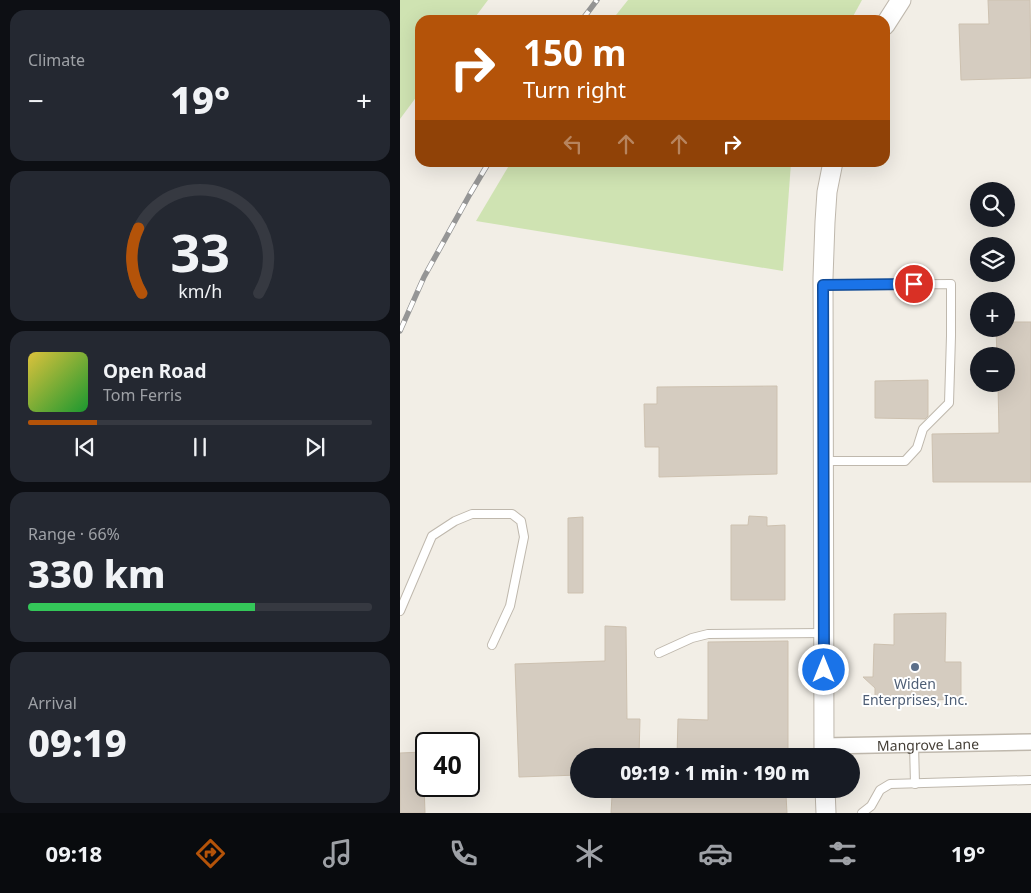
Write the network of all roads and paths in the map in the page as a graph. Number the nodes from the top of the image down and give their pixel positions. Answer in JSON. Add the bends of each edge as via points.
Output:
{"nodes":[{"id":1,"x":900,"y":0,"type":"edge"},
{"id":2,"x":890,"y":17,"type":"edge"},
{"id":3,"x":832,"y":167,"type":"edge"},
{"id":4,"x":823,"y":285,"type":"junction"},
{"id":5,"x":824,"y":461,"type":"junction"},
{"id":6,"x":400,"y":611,"type":"edge"},
{"id":7,"x":824,"y":633,"type":"junction"},
{"id":8,"x":492,"y":644,"type":"dead end"},
{"id":9,"x":659,"y":653,"type":"dead end"},
{"id":10,"x":1031,"y":742,"type":"edge"},
{"id":11,"x":914,"y":744,"type":"junction"},
{"id":12,"x":824,"y":748,"type":"edge"},
{"id":13,"x":860,"y":748,"type":"edge"},
{"id":14,"x":1031,"y":780,"type":"edge"},
{"id":15,"x":915,"y":784,"type":"junction"},
{"id":16,"x":825,"y":798,"type":"edge"},
{"id":17,"x":826,"y":813,"type":"edge"},
{"id":18,"x":862,"y":813,"type":"edge"}],
"edges":[{"from":1,"to":2,"type":"street"},
{"from":3,"to":4,"type":"street","via":[[824,222]]},
{"from":4,"to":5,"type":"street"},
{"from":4,"to":5,"type":"lane","via":[[951,284],[949,403],[922,429],[917,448],[905,461]]},
{"from":5,"to":7,"type":"street"},
{"from":6,"to":8,"type":"lane","via":[[432,536],[472,514],[512,514],[521,521],[524,537],[510,606]]},
{"from":7,"to":9,"type":"lane","via":[[708,634]]},
{"from":7,"to":12,"type":"street"},
{"from":10,"to":11,"type":"street","name":"Mangrove Lane"},
{"from":11,"to":13,"type":"street","name":"Mangrove Lane"},
{"from":11,"to":15,"type":"lane"},
{"from":14,"to":15,"type":"lane"},
{"from":15,"to":18,"type":"lane","via":[[890,784],[880,790],[871,806]]},
{"from":16,"to":17,"type":"street"}]}
